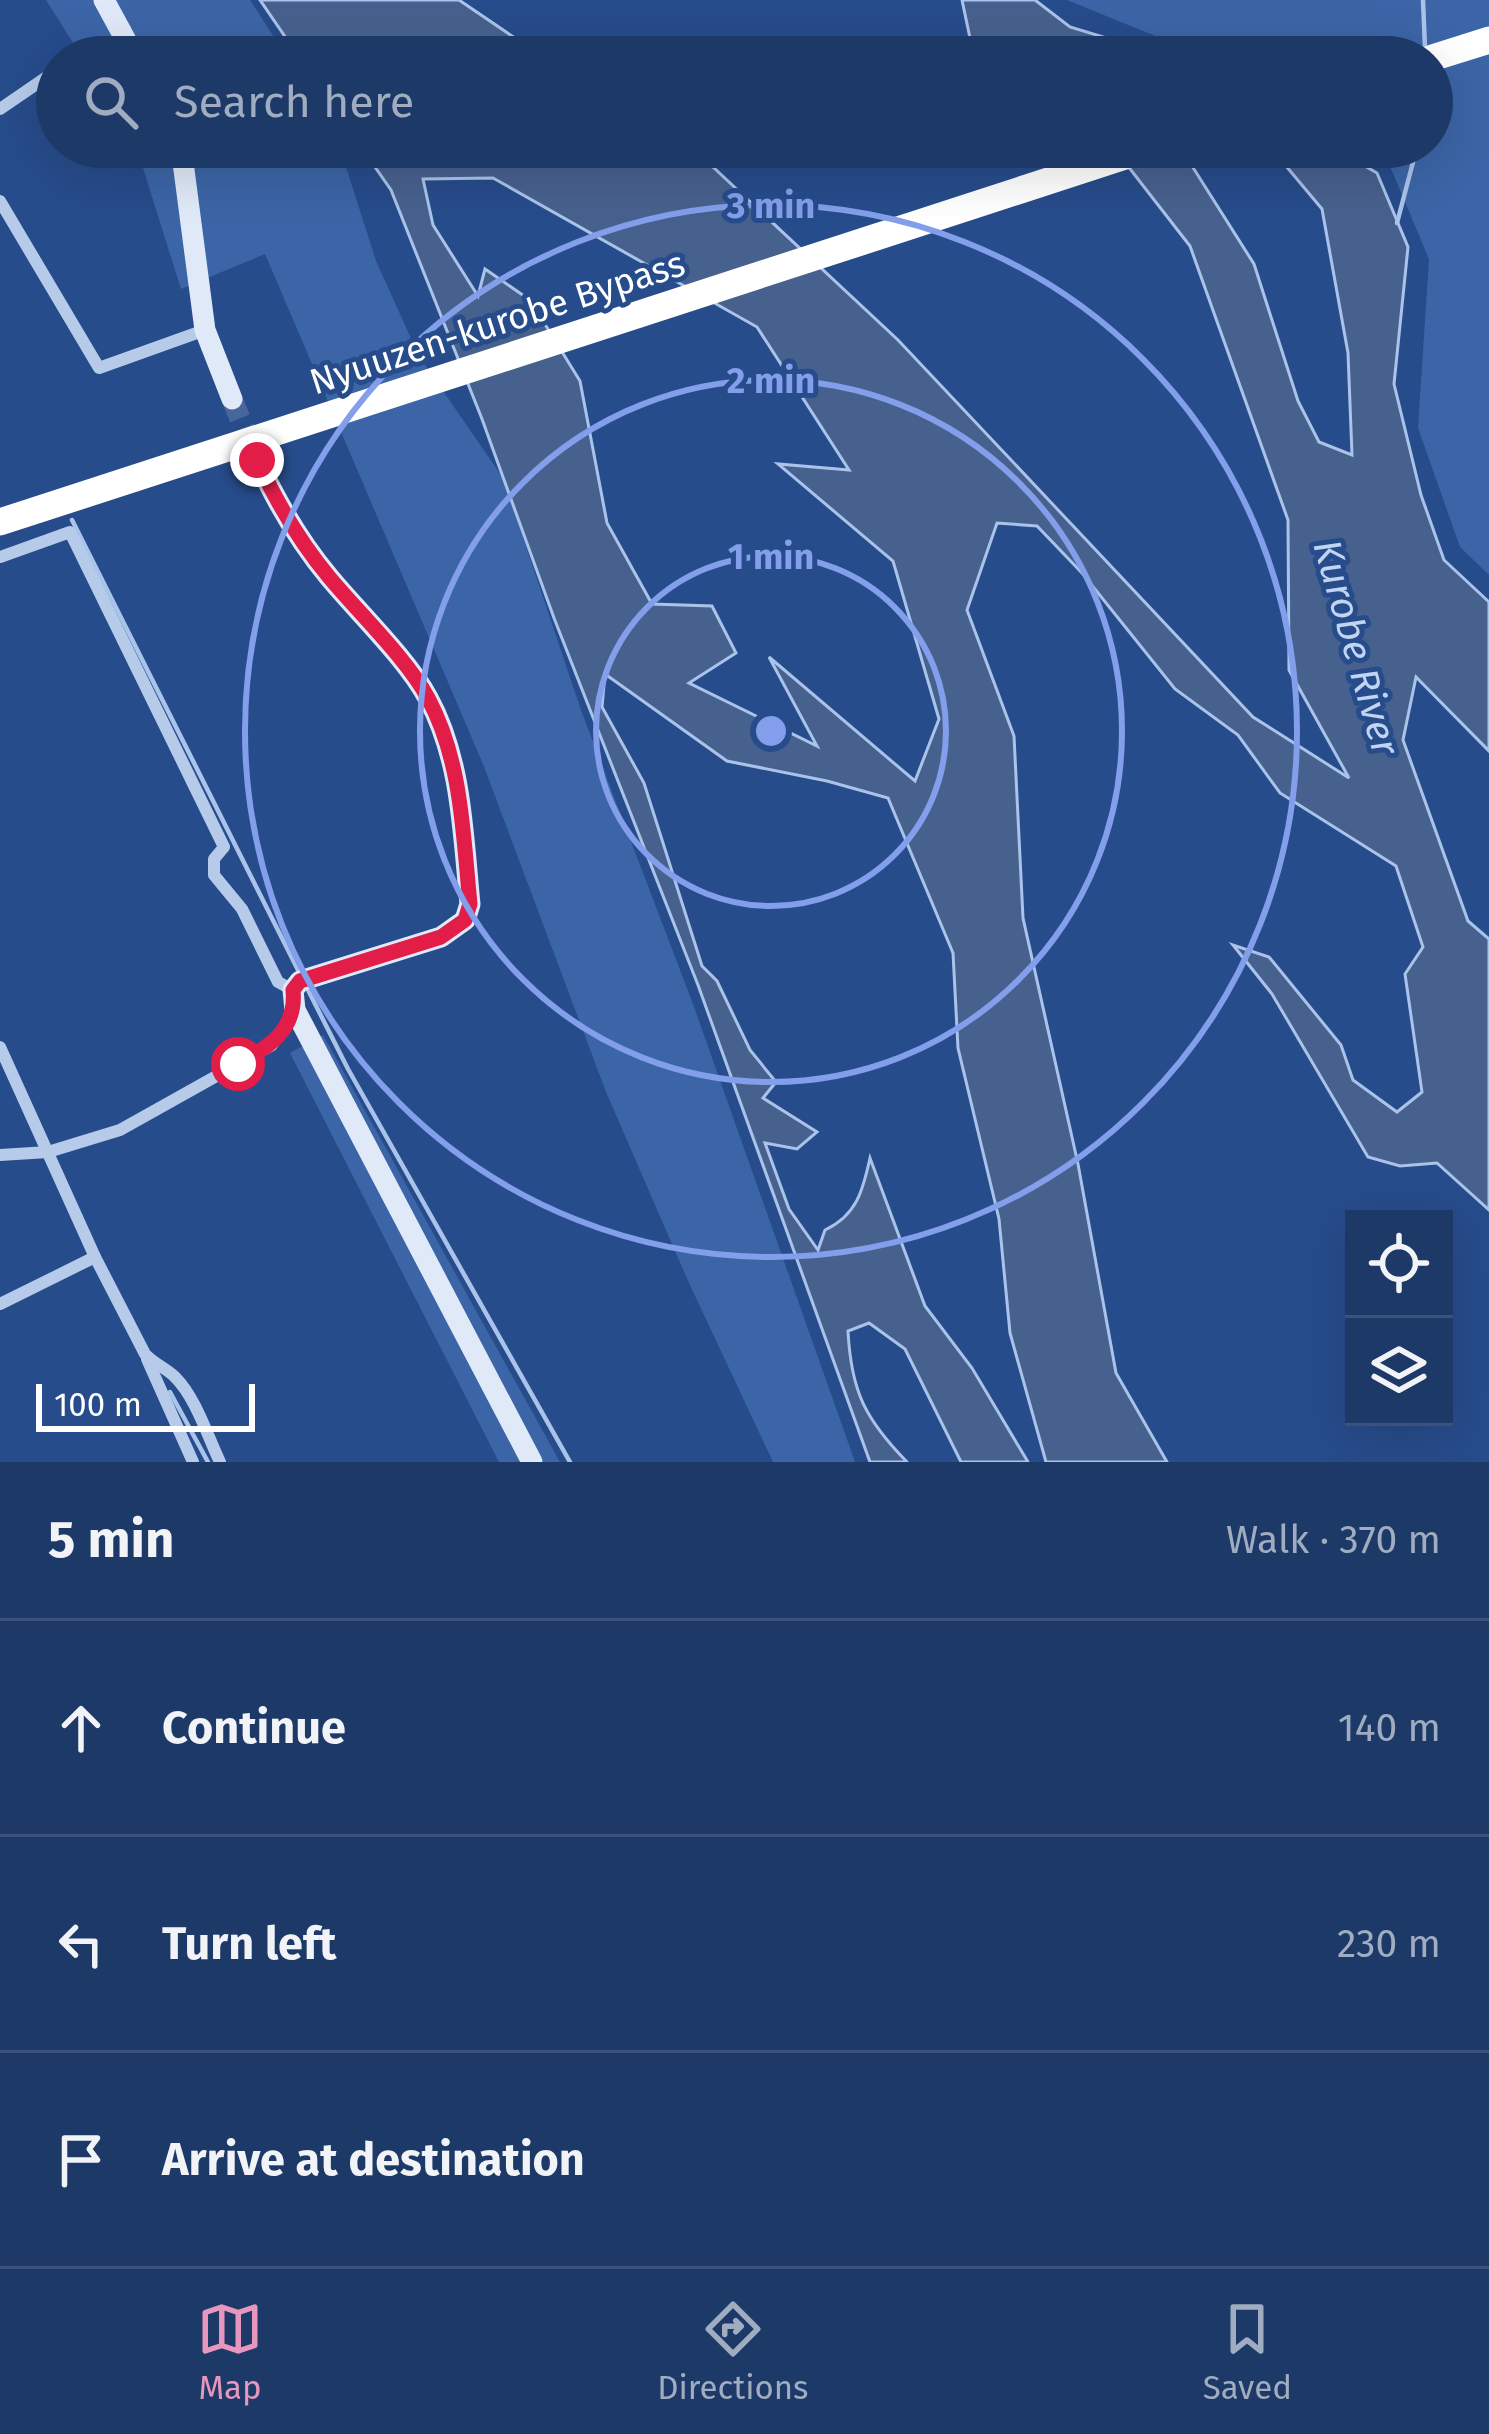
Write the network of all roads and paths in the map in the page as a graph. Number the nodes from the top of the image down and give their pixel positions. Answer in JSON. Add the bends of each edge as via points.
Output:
{"nodes":[{"id":1,"x":104,"y":0,"type":"edge"},
{"id":2,"x":124,"y":36,"type":"edge"},
{"id":3,"x":1489,"y":40,"type":"edge"},
{"id":4,"x":1453,"y":51,"type":"edge"},
{"id":5,"x":36,"y":84,"type":"edge"},
{"id":6,"x":0,"y":109,"type":"edge"},
{"id":7,"x":184,"y":168,"type":"edge"},
{"id":8,"x":1089,"y":168,"type":"edge"},
{"id":9,"x":0,"y":201,"type":"edge"},
{"id":10,"x":205,"y":330,"type":"junction"},
{"id":11,"x":232,"y":399,"type":"tunnel mouth"},
{"id":12,"x":247,"y":452,"type":"junction"},
{"id":13,"x":0,"y":522,"type":"edge"},
{"id":14,"x":0,"y":557,"type":"edge"},
{"id":15,"x":294,"y":1000,"type":"junction"},
{"id":16,"x":0,"y":1047,"type":"edge"},
{"id":17,"x":48,"y":1152,"type":"junction"},
{"id":18,"x":0,"y":1155,"type":"edge"},
{"id":19,"x":95,"y":1257,"type":"junction"},
{"id":20,"x":0,"y":1304,"type":"edge"},
{"id":21,"x":145,"y":1354,"type":"junction"},
{"id":22,"x":530,"y":1460,"type":"edge"},
{"id":23,"x":193,"y":1462,"type":"edge"},
{"id":24,"x":220,"y":1462,"type":"edge"}],
"edges":[{"from":1,"to":2,"type":"street"},
{"from":3,"to":4,"type":"highway"},
{"from":5,"to":6,"type":"street"},
{"from":7,"to":10,"type":"street"},
{"from":8,"to":12,"type":"highway","name":"Nyuuzen-kurobe Bypass","via":[[327,416]]},
{"from":9,"to":10,"type":"street","via":[[99,368]]},
{"from":10,"to":11,"type":"street"},
{"from":12,"to":13,"type":"highway","name":"Nyuuzen-kurobe Bypass"},
{"from":12,"to":15,"type":"street","via":[[324,572],[428,695],[458,786],[470,904],[465,920],[441,937],[300,981]]},
{"from":14,"to":15,"type":"street","via":[[70,532],[224,847],[214,875]]},
{"from":15,"to":17,"type":"street","via":[[272,1045],[120,1130]]},
{"from":15,"to":22,"type":"street"},
{"from":16,"to":17,"type":"street"},
{"from":17,"to":18,"type":"street"},
{"from":17,"to":19,"type":"street"},
{"from":19,"to":20,"type":"street"},
{"from":19,"to":21,"type":"street"},
{"from":21,"to":23,"type":"street"},
{"from":21,"to":24,"type":"street","via":[[183,1387]]}]}
